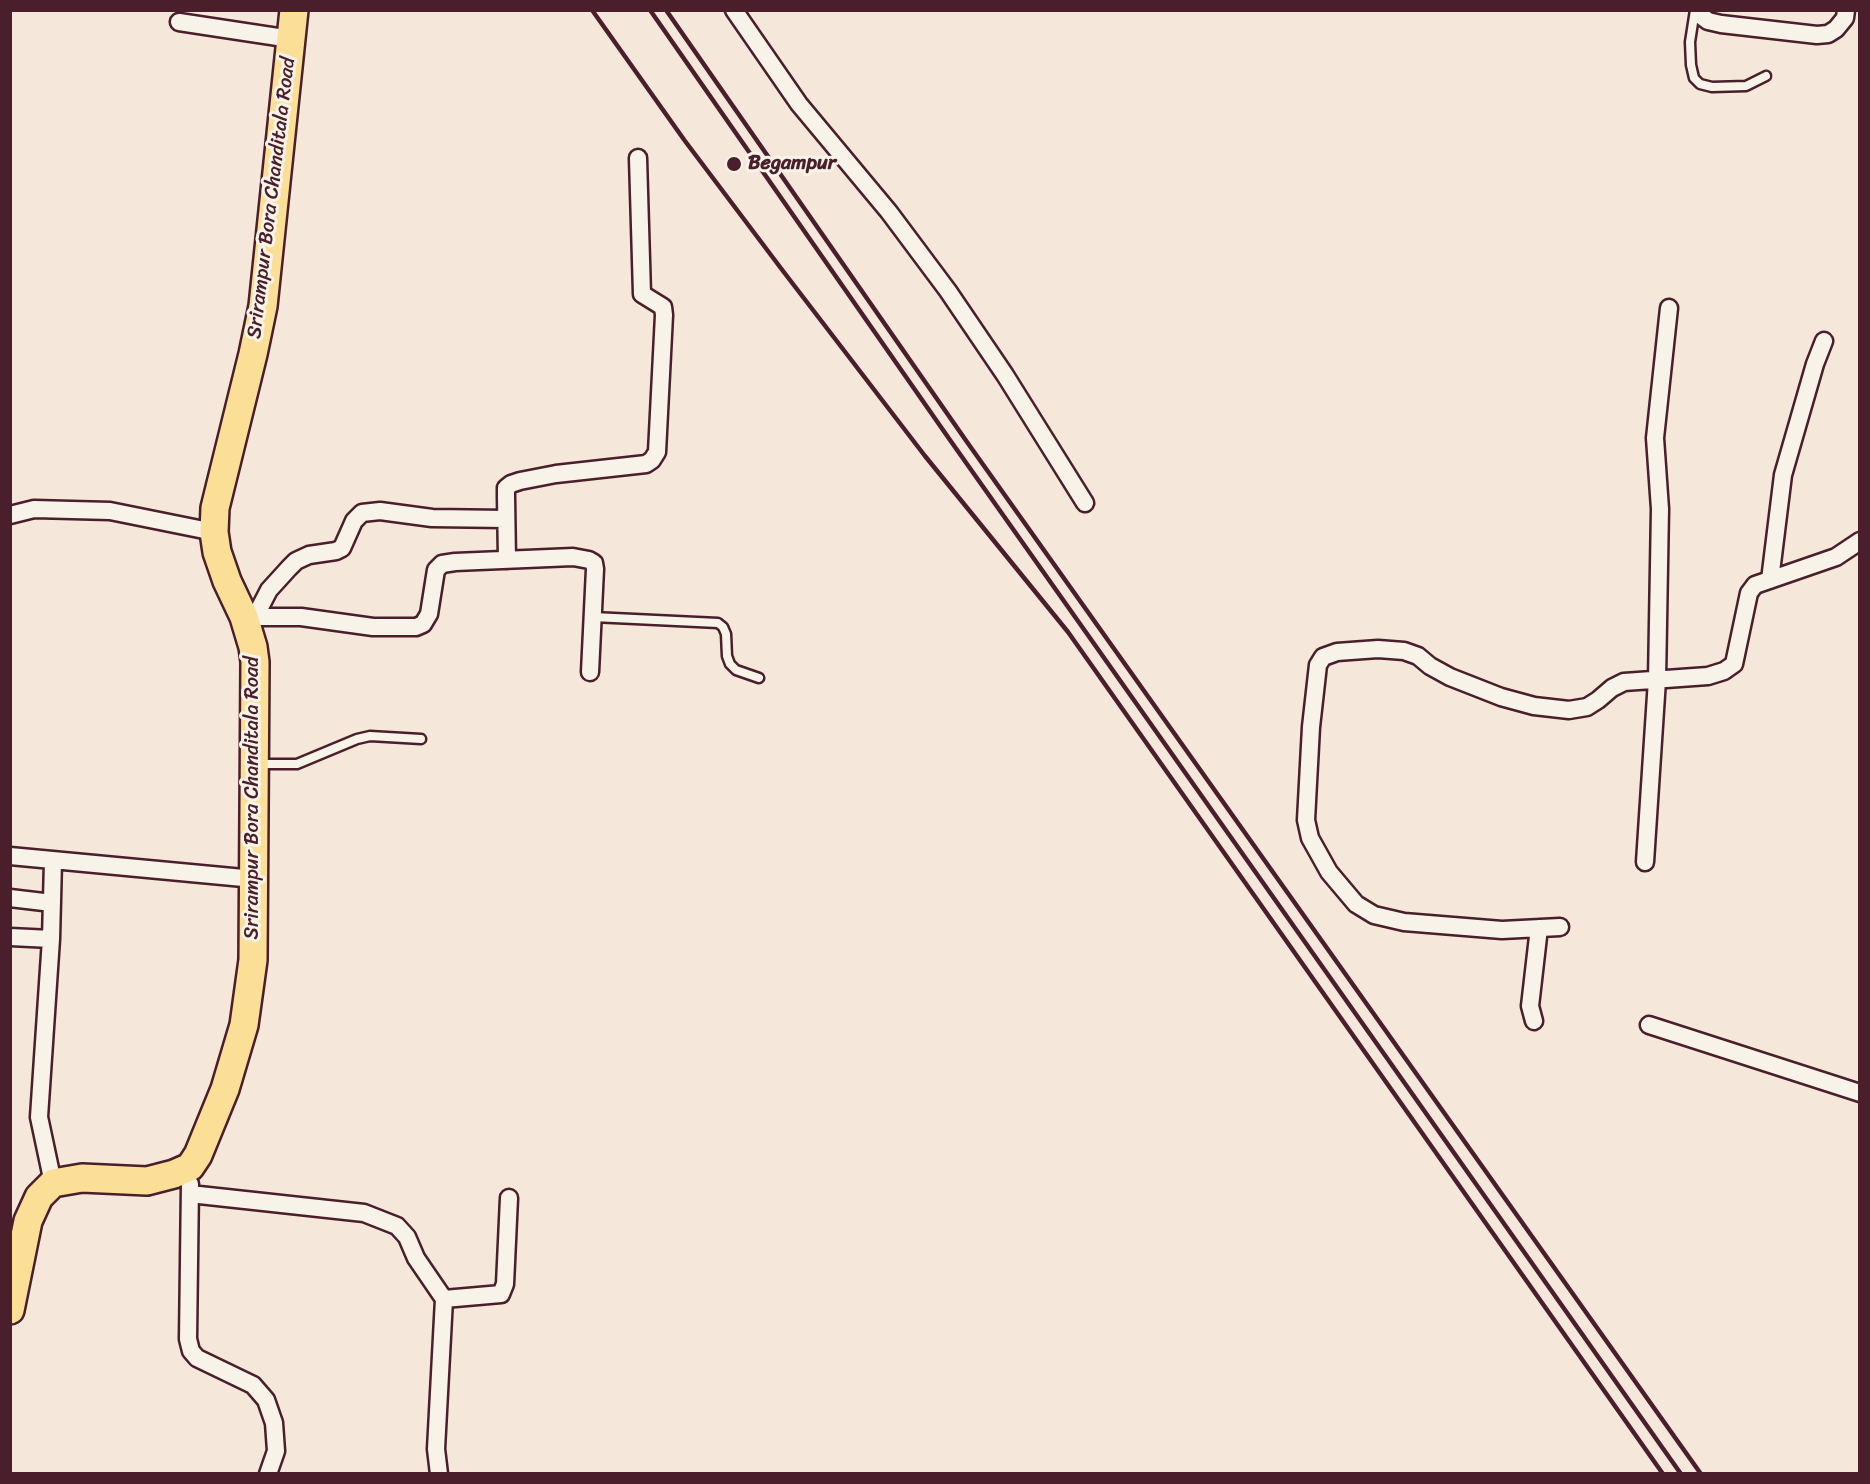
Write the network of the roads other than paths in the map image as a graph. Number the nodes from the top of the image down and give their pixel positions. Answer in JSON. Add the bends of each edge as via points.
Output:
{"nodes":[{"id":1,"x":294,"y":10,"type":"edge"},
{"id":2,"x":734,"y":10,"type":"edge"},
{"id":3,"x":1697,"y":10,"type":"edge"},
{"id":4,"x":1846,"y":10,"type":"edge"},
{"id":5,"x":179,"y":22,"type":"dead end"},
{"id":6,"x":291,"y":39,"type":"junction"},
{"id":7,"x":1766,"y":76,"type":"dead end"},
{"id":8,"x":638,"y":158,"type":"dead end"},
{"id":9,"x":1669,"y":308,"type":"dead end"},
{"id":10,"x":1824,"y":341,"type":"dead end"},
{"id":11,"x":1085,"y":503,"type":"dead end"},
{"id":12,"x":10,"y":515,"type":"edge"},
{"id":13,"x":506,"y":519,"type":"junction"},
{"id":14,"x":214,"y":532,"type":"junction"},
{"id":15,"x":1860,"y":541,"type":"edge"},
{"id":16,"x":507,"y":560,"type":"junction"},
{"id":17,"x":1770,"y":580,"type":"junction"},
{"id":18,"x":250,"y":617,"type":"junction"},
{"id":19,"x":592,"y":617,"type":"junction"},
{"id":20,"x":590,"y":672,"type":"dead end"},
{"id":21,"x":759,"y":678,"type":"dead end"},
{"id":22,"x":1657,"y":680,"type":"junction"},
{"id":23,"x":421,"y":739,"type":"dead end"},
{"id":24,"x":255,"y":764,"type":"junction"},
{"id":25,"x":10,"y":856,"type":"edge"},
{"id":26,"x":53,"y":861,"type":"junction"},
{"id":27,"x":1645,"y":862,"type":"dead end"},
{"id":28,"x":254,"y":879,"type":"junction"},
{"id":29,"x":10,"y":898,"type":"edge"},
{"id":30,"x":52,"y":903,"type":"junction"},
{"id":31,"x":1560,"y":927,"type":"dead end"},
{"id":32,"x":1539,"y":928,"type":"junction"},
{"id":33,"x":10,"y":937,"type":"edge"},
{"id":34,"x":51,"y":939,"type":"junction"},
{"id":35,"x":1533,"y":1021,"type":"dead end"},
{"id":36,"x":1649,"y":1025,"type":"dead end"},
{"id":37,"x":1860,"y":1093,"type":"edge"},
{"id":38,"x":190,"y":1167,"type":"junction"},
{"id":39,"x":52,"y":1183,"type":"junction"},
{"id":40,"x":190,"y":1194,"type":"junction"},
{"id":41,"x":509,"y":1198,"type":"dead end"},
{"id":42,"x":444,"y":1299,"type":"junction"},
{"id":43,"x":10,"y":1310,"type":"edge"},
{"id":44,"x":268,"y":1473,"type":"edge"},
{"id":45,"x":439,"y":1473,"type":"edge"}],
"edges":[{"from":1,"to":6,"type":"main road","name":"Srirampur Bora Chanditala Road"},
{"from":2,"to":11,"type":"street","via":[[799,104],[889,212],[948,291]]},
{"from":3,"to":4,"type":"street","via":[[1708,21],[1817,35],[1836,28],[1845,18]]},
{"from":3,"to":7,"type":"lane","via":[[1690,42],[1694,78],[1700,84],[1746,86]]},
{"from":5,"to":6,"type":"street"},
{"from":6,"to":14,"type":"main road","name":"Srirampur Bora Chanditala Road","via":[[262,306],[215,508]]},
{"from":8,"to":13,"type":"street","via":[[642,294],[663,307],[664,315],[657,452],[646,464],[556,474],[511,484],[506,488]]},
{"from":9,"to":22,"type":"street","via":[[1655,438],[1660,509]]},
{"from":10,"to":17,"type":"street","via":[[1783,475]]},
{"from":12,"to":14,"type":"street","via":[[34,509],[110,511]]},
{"from":13,"to":16,"type":"street"},
{"from":13,"to":18,"type":"street","via":[[362,513],[342,548],[296,561]]},
{"from":14,"to":18,"type":"main road","name":"Srirampur Bora Chanditala Road","via":[[224,571]]},
{"from":15,"to":17,"type":"street","via":[[1836,557]]},
{"from":16,"to":18,"type":"street","via":[[442,564],[436,570],[429,614],[416,627],[373,627],[301,617]]},
{"from":16,"to":19,"type":"street","via":[[573,557],[594,563]]},
{"from":17,"to":22,"type":"street","via":[[1755,585],[1749,593],[1734,664],[1708,676]]},
{"from":18,"to":24,"type":"main road","name":"Srirampur Bora Chanditala Road","via":[[255,662]]},
{"from":19,"to":20,"type":"street"},
{"from":19,"to":21,"type":"lane","via":[[718,623],[726,634],[730,664]]},
{"from":22,"to":27,"type":"street"},
{"from":22,"to":32,"type":"street","via":[[1624,682],[1587,707],[1569,710],[1500,697],[1450,677],[1404,651],[1337,652],[1323,657],[1318,665],[1306,820],[1310,838],[1329,872],[1356,904],[1374,915],[1404,922],[1502,930]]},
{"from":23,"to":24,"type":"lane","via":[[370,736],[297,764]]},
{"from":24,"to":28,"type":"main road","name":"Srirampur Bora Chanditala Road"},
{"from":25,"to":26,"type":"street"},
{"from":26,"to":28,"type":"street"},
{"from":26,"to":30,"type":"street"},
{"from":28,"to":38,"type":"main road","name":"Srirampur Bora Chanditala Road","via":[[253,960],[244,1025],[225,1089]]},
{"from":29,"to":30,"type":"street"},
{"from":30,"to":34,"type":"street"},
{"from":31,"to":32,"type":"street"},
{"from":32,"to":35,"type":"street","via":[[1530,1006]]},
{"from":33,"to":34,"type":"street"},
{"from":34,"to":39,"type":"street","via":[[39,1117]]},
{"from":36,"to":37,"type":"street"},
{"from":38,"to":39,"type":"main road","via":[[147,1181],[82,1178]]},
{"from":38,"to":40,"type":"street"},
{"from":39,"to":43,"type":"main road","via":[[39,1197],[28,1221]]},
{"from":40,"to":42,"type":"street","via":[[364,1213],[384,1220],[407,1237],[416,1258]]},
{"from":40,"to":44,"type":"street","via":[[191,1351],[197,1358],[253,1386],[266,1401],[274,1423],[276,1450]]},
{"from":41,"to":42,"type":"street","via":[[505,1284],[501,1294]]},
{"from":42,"to":45,"type":"street","via":[[436,1449]]}]}
